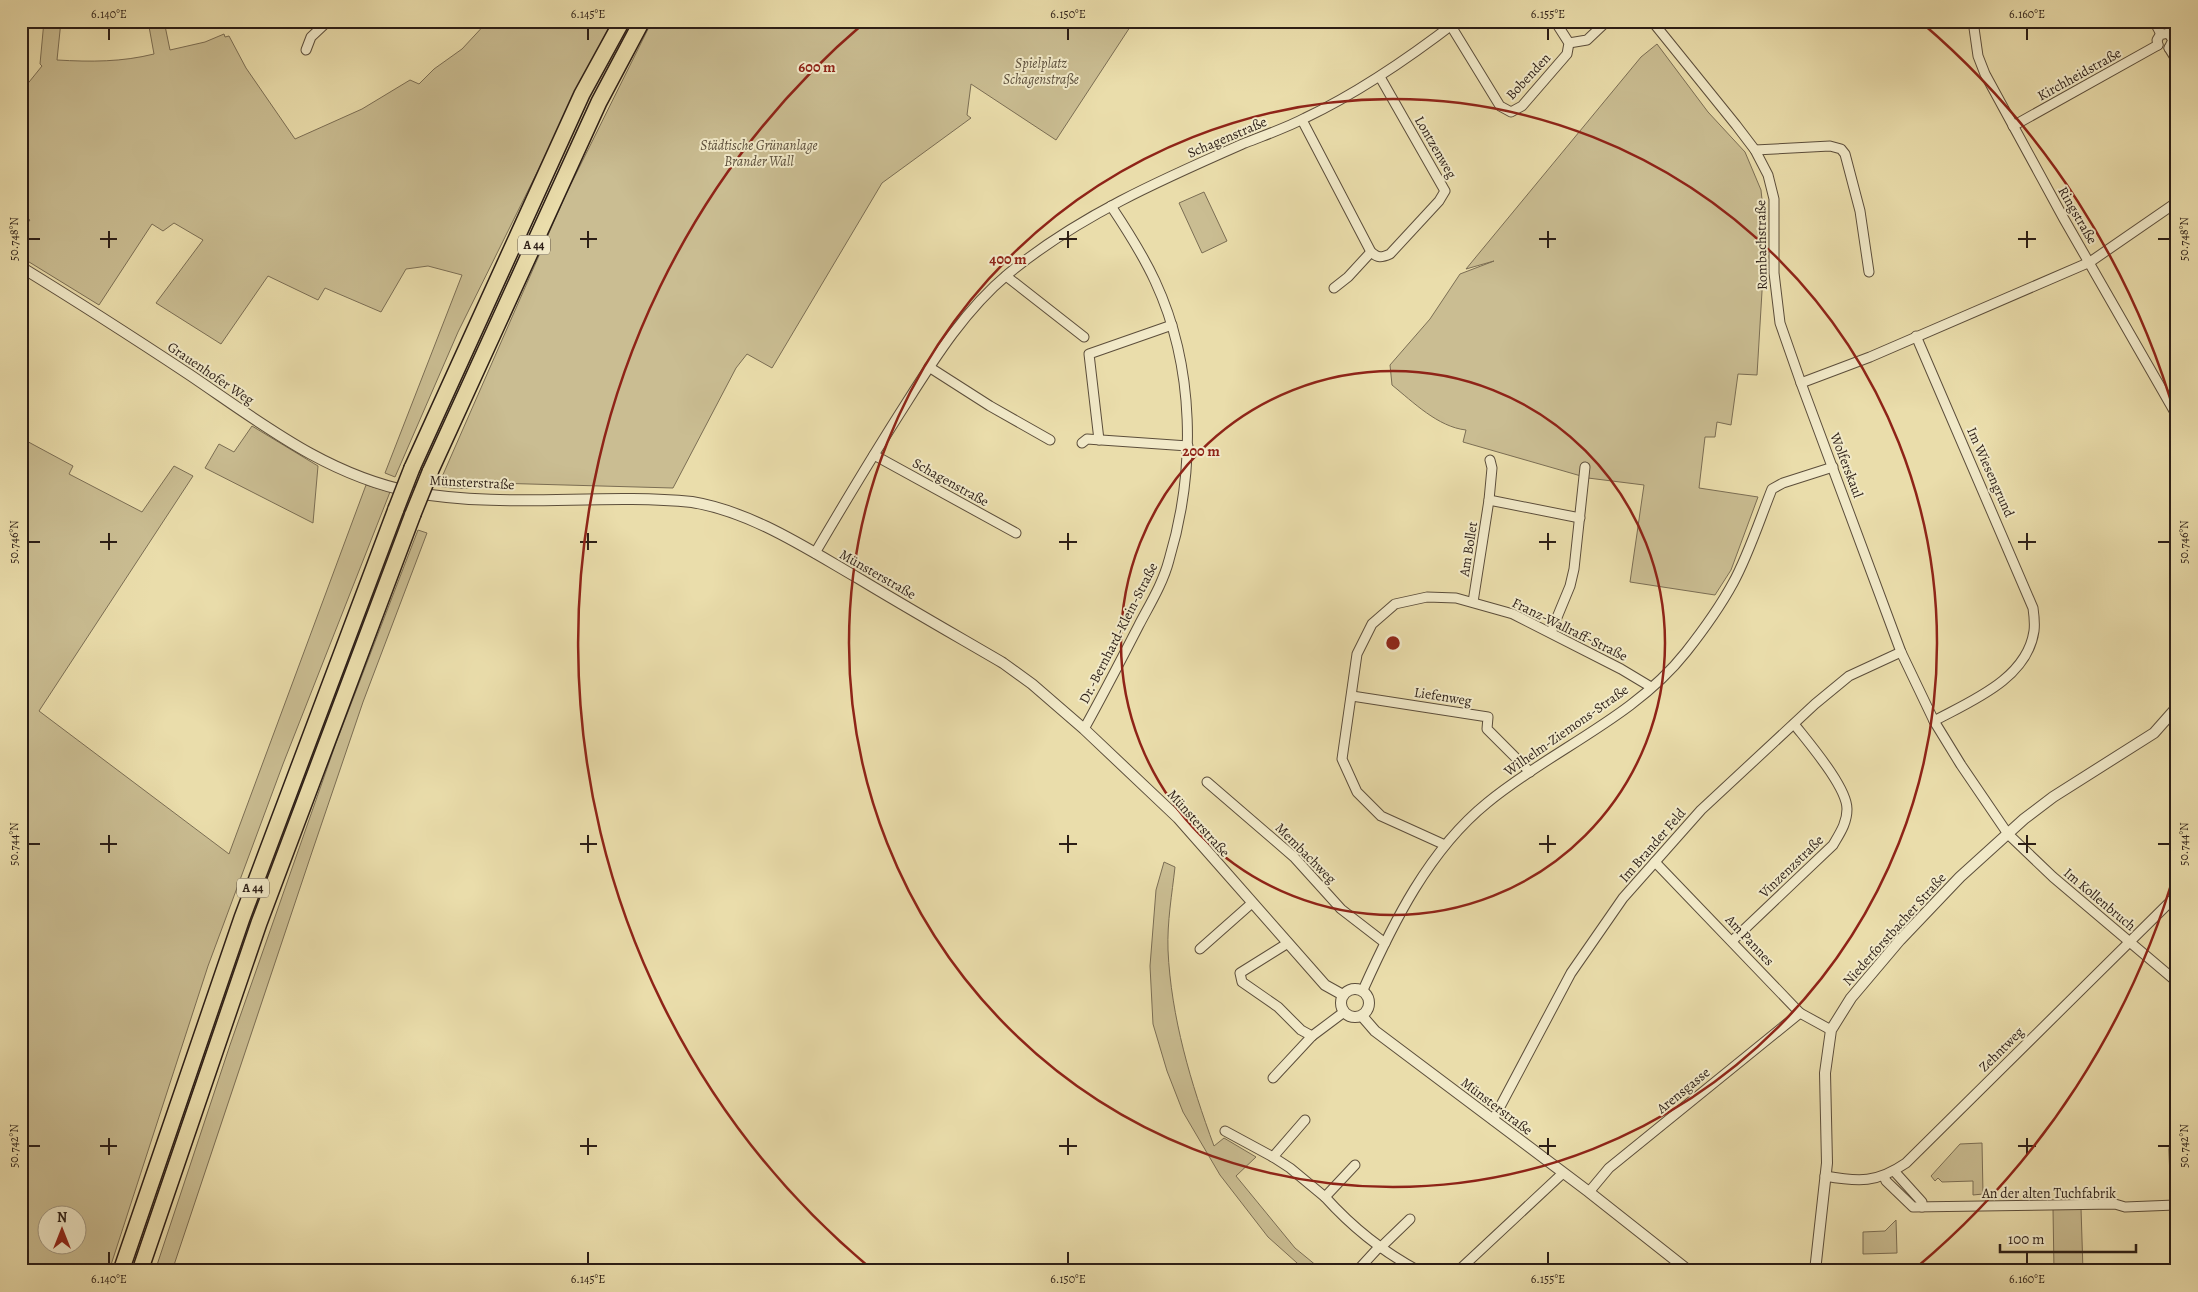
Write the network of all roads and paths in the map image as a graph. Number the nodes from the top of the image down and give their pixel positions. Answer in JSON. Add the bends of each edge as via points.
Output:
{"nodes":[{"id":1,"x":328,"y":21,"type":"edge"},
{"id":2,"x":622,"y":21,"type":"edge"},
{"id":3,"x":642,"y":21,"type":"edge"},
{"id":4,"x":1555,"y":21,"type":"edge"},
{"id":5,"x":1607,"y":21,"type":"edge"},
{"id":6,"x":1652,"y":21,"type":"edge"},
{"id":7,"x":1973,"y":21,"type":"edge"},
{"id":8,"x":2154,"y":21,"type":"edge"},
{"id":9,"x":1454,"y":24,"type":"edge"},
{"id":10,"x":2161,"y":34,"type":"junction"},
{"id":11,"x":2175,"y":36,"type":"edge"},
{"id":12,"x":1569,"y":42,"type":"junction"},
{"id":13,"x":2158,"y":45,"type":"junction"},
{"id":14,"x":2170,"y":48,"type":"junction"},
{"id":15,"x":306,"y":50,"type":"dead end"},
{"id":16,"x":2177,"y":61,"type":"edge"},
{"id":17,"x":1380,"y":77,"type":"junction"},
{"id":18,"x":1302,"y":120,"type":"junction"},
{"id":19,"x":2013,"y":126,"type":"junction"},
{"id":20,"x":1755,"y":150,"type":"junction"},
{"id":21,"x":2177,"y":202,"type":"edge"},
{"id":22,"x":1111,"y":206,"type":"junction"},
{"id":23,"x":1371,"y":252,"type":"junction"},
{"id":24,"x":2090,"y":262,"type":"junction"},
{"id":25,"x":21,"y":267,"type":"edge"},
{"id":26,"x":1869,"y":272,"type":"dead end"},
{"id":27,"x":1006,"y":276,"type":"junction"},
{"id":28,"x":1334,"y":288,"type":"dead end"},
{"id":29,"x":1172,"y":325,"type":"junction"},
{"id":30,"x":1916,"y":336,"type":"junction"},
{"id":31,"x":1084,"y":337,"type":"dead end"},
{"id":32,"x":929,"y":367,"type":"junction"},
{"id":33,"x":1801,"y":384,"type":"junction"},
{"id":34,"x":2177,"y":416,"type":"edge"},
{"id":35,"x":1050,"y":440,"type":"dead end"},
{"id":36,"x":1099,"y":440,"type":"junction"},
{"id":37,"x":1082,"y":443,"type":"dead end"},
{"id":38,"x":1188,"y":446,"type":"junction"},
{"id":39,"x":874,"y":455,"type":"junction"},
{"id":40,"x":1490,"y":460,"type":"dead end"},
{"id":41,"x":1585,"y":467,"type":"dead end"},
{"id":42,"x":1833,"y":467,"type":"junction"},
{"id":43,"x":392,"y":487,"type":"joint"},
{"id":44,"x":1489,"y":500,"type":"junction"},
{"id":45,"x":1580,"y":518,"type":"junction"},
{"id":46,"x":1016,"y":533,"type":"dead end"},
{"id":47,"x":815,"y":553,"type":"junction"},
{"id":48,"x":1473,"y":602,"type":"junction"},
{"id":49,"x":1551,"y":632,"type":"junction"},
{"id":50,"x":1901,"y":652,"type":"junction"},
{"id":51,"x":1651,"y":687,"type":"junction"},
{"id":52,"x":1352,"y":696,"type":"junction"},
{"id":53,"x":2177,"y":707,"type":"edge"},
{"id":54,"x":1934,"y":721,"type":"junction"},
{"id":55,"x":1794,"y":724,"type":"junction"},
{"id":56,"x":1084,"y":729,"type":"junction"},
{"id":57,"x":1530,"y":772,"type":"junction"},
{"id":58,"x":1208,"y":782,"type":"dead end"},
{"id":59,"x":2008,"y":834,"type":"junction"},
{"id":60,"x":1445,"y":845,"type":"junction"},
{"id":61,"x":1655,"y":862,"type":"junction"},
{"id":62,"x":2177,"y":894,"type":"edge"},
{"id":63,"x":1252,"y":903,"type":"junction"},
{"id":64,"x":1732,"y":941,"type":"junction"},
{"id":65,"x":2130,"y":942,"type":"junction"},
{"id":66,"x":1288,"y":943,"type":"junction"},
{"id":67,"x":1385,"y":944,"type":"junction"},
{"id":68,"x":1200,"y":949,"type":"dead end"},
{"id":69,"x":2177,"y":982,"type":"edge"},
{"id":70,"x":1363,"y":990,"type":"junction"},
{"id":71,"x":1342,"y":995,"type":"junction"},
{"id":72,"x":1344,"y":1012,"type":"junction"},
{"id":73,"x":1800,"y":1013,"type":"junction"},
{"id":74,"x":1362,"y":1016,"type":"junction"},
{"id":75,"x":1831,"y":1030,"type":"junction"},
{"id":76,"x":1312,"y":1036,"type":"junction"},
{"id":77,"x":1273,"y":1078,"type":"dead end"},
{"id":78,"x":1304,"y":1120,"type":"dead end"},
{"id":79,"x":1493,"y":1120,"type":"junction"},
{"id":80,"x":1225,"y":1131,"type":"dead end"},
{"id":81,"x":2174,"y":1149,"type":"dead end"},
{"id":82,"x":1273,"y":1157,"type":"junction"},
{"id":83,"x":1355,"y":1166,"type":"dead end"},
{"id":84,"x":1894,"y":1171,"type":"junction"},
{"id":85,"x":1563,"y":1174,"type":"junction"},
{"id":86,"x":1825,"y":1176,"type":"junction"},
{"id":87,"x":1884,"y":1176,"type":"junction"},
{"id":88,"x":1589,"y":1192,"type":"junction"},
{"id":89,"x":1325,"y":1197,"type":"junction"},
{"id":90,"x":2175,"y":1205,"type":"junction"},
{"id":91,"x":1922,"y":1207,"type":"junction"},
{"id":92,"x":1410,"y":1219,"type":"dead end"},
{"id":93,"x":2177,"y":1246,"type":"edge"},
{"id":94,"x":1380,"y":1247,"type":"junction"},
{"id":95,"x":121,"y":1271,"type":"edge"},
{"id":96,"x":140,"y":1271,"type":"edge"},
{"id":97,"x":1357,"y":1271,"type":"edge"},
{"id":98,"x":1418,"y":1271,"type":"edge"},
{"id":99,"x":1458,"y":1271,"type":"edge"},
{"id":100,"x":1689,"y":1271,"type":"edge"},
{"id":101,"x":1815,"y":1271,"type":"edge"}],
"edges":[{"from":1,"to":15,"type":"street","via":[[311,37]]},
{"from":2,"to":95,"type":"highway","number":"A 44","bridge":true,"via":[[582,94],[412,468],[242,918]]},
{"from":3,"to":96,"type":"highway","number":"A 44","bridge":true,"via":[[599,102],[413,514],[258,923]]},
{"from":4,"to":12,"type":"street"},
{"from":5,"to":12,"type":"street","via":[[1587,40]]},
{"from":6,"to":20,"type":"street","name":"Rombachstraße"},
{"from":7,"to":19,"type":"street","name":"Ringstraße","via":[[1978,56]]},
{"from":8,"to":10,"type":"street"},
{"from":9,"to":12,"type":"street","name":"Bobenden","via":[[1500,106],[1508,111],[1519,109],[1528,99],[1567,54]]},
{"from":9,"to":17,"type":"street","name":"Schagenstraße"},
{"from":10,"to":11,"type":"street"},
{"from":10,"to":13,"type":"street"},
{"from":11,"to":14,"type":"street"},
{"from":13,"to":14,"type":"street"},
{"from":13,"to":19,"type":"street","name":"Kirchheidstraße"},
{"from":14,"to":16,"type":"street"},
{"from":17,"to":18,"type":"street","name":"Schagenstraße"},
{"from":17,"to":23,"type":"street","name":"Lontzenweg","via":[[1445,191],[1390,254],[1382,258]]},
{"from":18,"to":22,"type":"street","name":"Schagenstraße","via":[[1164,178]]},
{"from":18,"to":23,"type":"street"},
{"from":19,"to":24,"type":"street","name":"Ringstraße"},
{"from":20,"to":26,"type":"street","via":[[1830,146],[1841,149],[1860,211]]},
{"from":20,"to":33,"type":"street","name":"Rombachstraße","via":[[1768,174],[1774,199],[1776,299],[1780,323]]},
{"from":21,"to":24,"type":"street"},
{"from":22,"to":27,"type":"street","name":"Schagenstraße","via":[[1046,246]]},
{"from":22,"to":29,"type":"street","name":"Dr.-Bernhard-Klein-Straße","via":[[1155,281]]},
{"from":23,"to":28,"type":"street"},
{"from":24,"to":30,"type":"street"},
{"from":24,"to":34,"type":"street","name":"Ringstraße"},
{"from":25,"to":43,"type":"street","name":"Grauenhofer Weg","via":[[301,450],[339,470]]},
{"from":27,"to":31,"type":"street"},
{"from":27,"to":32,"type":"street","name":"Schagenstraße","via":[[965,319]]},
{"from":29,"to":36,"type":"street","via":[[1089,354]]},
{"from":29,"to":38,"type":"street","name":"Dr.-Bernhard-Klein-Straße","via":[[1185,387]]},
{"from":30,"to":33,"type":"street"},
{"from":30,"to":54,"type":"street","name":"Im Wiesengrund","via":[[2033,608],[2034,630],[2028,651],[2013,672],[1988,692]]},
{"from":32,"to":35,"type":"street"},
{"from":32,"to":39,"type":"street","name":"Schagenstraße"},
{"from":33,"to":42,"type":"street","name":"Wolferskaul"},
{"from":36,"to":37,"type":"street","via":[[1087,438]]},
{"from":36,"to":38,"type":"street"},
{"from":38,"to":56,"type":"street","name":"Dr.-Bernhard-Klein-Straße","via":[[1181,513],[1167,567]]},
{"from":39,"to":46,"type":"street","name":"Schagenstraße"},
{"from":39,"to":47,"type":"street","name":"Schagenstraße"},
{"from":40,"to":44,"type":"street","name":"Am Bollet"},
{"from":41,"to":45,"type":"street"},
{"from":42,"to":50,"type":"street","name":"Wolferskaul"},
{"from":42,"to":51,"type":"street","name":"Wilhelm-Ziemons-Straße","via":[[1772,489],[1733,583],[1685,653]]},
{"from":43,"to":47,"type":"street","name":"Münsterstraße","via":[[434,495],[484,499],[712,505]]},
{"from":44,"to":45,"type":"street"},
{"from":44,"to":48,"type":"street","name":"Am Bollet"},
{"from":45,"to":49,"type":"street","via":[[1570,586]]},
{"from":47,"to":56,"type":"street","name":"Münsterstraße","via":[[1003,663]]},
{"from":48,"to":49,"type":"street","name":"Franz-Wallraff-Straße","via":[[1513,614]]},
{"from":48,"to":52,"type":"street","name":"Franz-Wallraff-Straße","via":[[1427,596],[1395,604],[1372,624],[1357,654]]},
{"from":49,"to":51,"type":"street","name":"Franz-Wallraff-Straße"},
{"from":50,"to":54,"type":"street","name":"Wolferskaul"},
{"from":50,"to":55,"type":"street","name":"Im Brander Feld","via":[[1849,676]]},
{"from":51,"to":57,"type":"street","name":"Wilhelm-Ziemons-Straße","via":[[1603,725]]},
{"from":52,"to":57,"type":"street","name":"Liefenweg","via":[[1488,717],[1488,729]]},
{"from":52,"to":60,"type":"street","name":"Franz-Wallraff-Straße","via":[[1342,759],[1356,792],[1381,816]]},
{"from":53,"to":59,"type":"street","name":"Niederforstbacher Straße","via":[[2154,733],[2053,798]]},
{"from":54,"to":59,"type":"street","name":"Wolferskaul"},
{"from":55,"to":61,"type":"street","name":"Im Brander Feld","via":[[1701,810]]},
{"from":55,"to":64,"type":"street","name":"Vinzenzstraße","via":[[1837,783],[1847,808],[1845,825],[1833,845]]},
{"from":56,"to":63,"type":"street","name":"Münsterstraße","via":[[1178,818]]},
{"from":57,"to":60,"type":"street","name":"Wilhelm-Ziemons-Straße","via":[[1486,804]]},
{"from":58,"to":67,"type":"street","name":"Membachweg","via":[[1294,857],[1341,909]]},
{"from":59,"to":65,"type":"street","name":"Im Kollenbruch"},
{"from":59,"to":75,"type":"street","name":"Niederforstbacher Straße","via":[[1960,877],[1900,940],[1851,998]]},
{"from":60,"to":67,"type":"street","name":"Wilhelm-Ziemons-Straße"},
{"from":61,"to":64,"type":"street","name":"Am Pannes"},
{"from":61,"to":79,"type":"street","name":"Im Brander Feld","via":[[1623,898],[1571,973]]},
{"from":62,"to":65,"type":"street","name":"Zehntweg"},
{"from":63,"to":66,"type":"street","name":"Münsterstraße"},
{"from":63,"to":68,"type":"street"},
{"from":64,"to":73,"type":"street","name":"Am Pannes"},
{"from":65,"to":69,"type":"street","name":"Im Kollenbruch"},
{"from":65,"to":84,"type":"street","name":"Zehntweg","via":[[1917,1153]]},
{"from":66,"to":71,"type":"street","name":"Münsterstraße","via":[[1325,985]]},
{"from":66,"to":76,"type":"street","via":[[1240,972],[1241,979]]},
{"from":67,"to":70,"type":"street","name":"Wilhelm-Ziemons-Straße"},
{"from":70,"to":71,"type":"street","via":[[1353,988]]},
{"from":70,"to":74,"type":"street","via":[[1369,1002]]},
{"from":71,"to":72,"type":"street","via":[[1340,1004]]},
{"from":72,"to":74,"type":"street"},
{"from":72,"to":76,"type":"street"},
{"from":73,"to":75,"type":"street","name":"Am Pannes"},
{"from":73,"to":88,"type":"street","name":"Arensgasse","via":[[1609,1168]]},
{"from":74,"to":79,"type":"street","name":"Münsterstraße","via":[[1375,1031]]},
{"from":75,"to":86,"type":"street","name":"Niederforstbacher Straße","via":[[1825,1073]]},
{"from":76,"to":77,"type":"street"},
{"from":78,"to":82,"type":"street"},
{"from":79,"to":85,"type":"street","name":"Münsterstraße"},
{"from":80,"to":82,"type":"street"},
{"from":81,"to":90,"type":"street"},
{"from":82,"to":89,"type":"street"},
{"from":83,"to":89,"type":"street"},
{"from":84,"to":87,"type":"street","name":"Zehntweg"},
{"from":84,"to":91,"type":"street","via":[[1922,1202]]},
{"from":85,"to":88,"type":"street","name":"Münsterstraße"},
{"from":85,"to":99,"type":"street"},
{"from":86,"to":87,"type":"street","name":"Zehntweg","via":[[1860,1181]]},
{"from":86,"to":101,"type":"street","name":"Niederforstbacher Straße"},
{"from":87,"to":91,"type":"street","name":"An der alten Tuchfabrik","via":[[1913,1208]]},
{"from":88,"to":100,"type":"street","name":"Münsterstraße"},
{"from":89,"to":94,"type":"street","via":[[1355,1228]]},
{"from":90,"to":91,"type":"street","name":"An der alten Tuchfabrik"},
{"from":90,"to":93,"type":"street"},
{"from":92,"to":94,"type":"street"},
{"from":94,"to":97,"type":"street"},
{"from":94,"to":98,"type":"street"}]}
